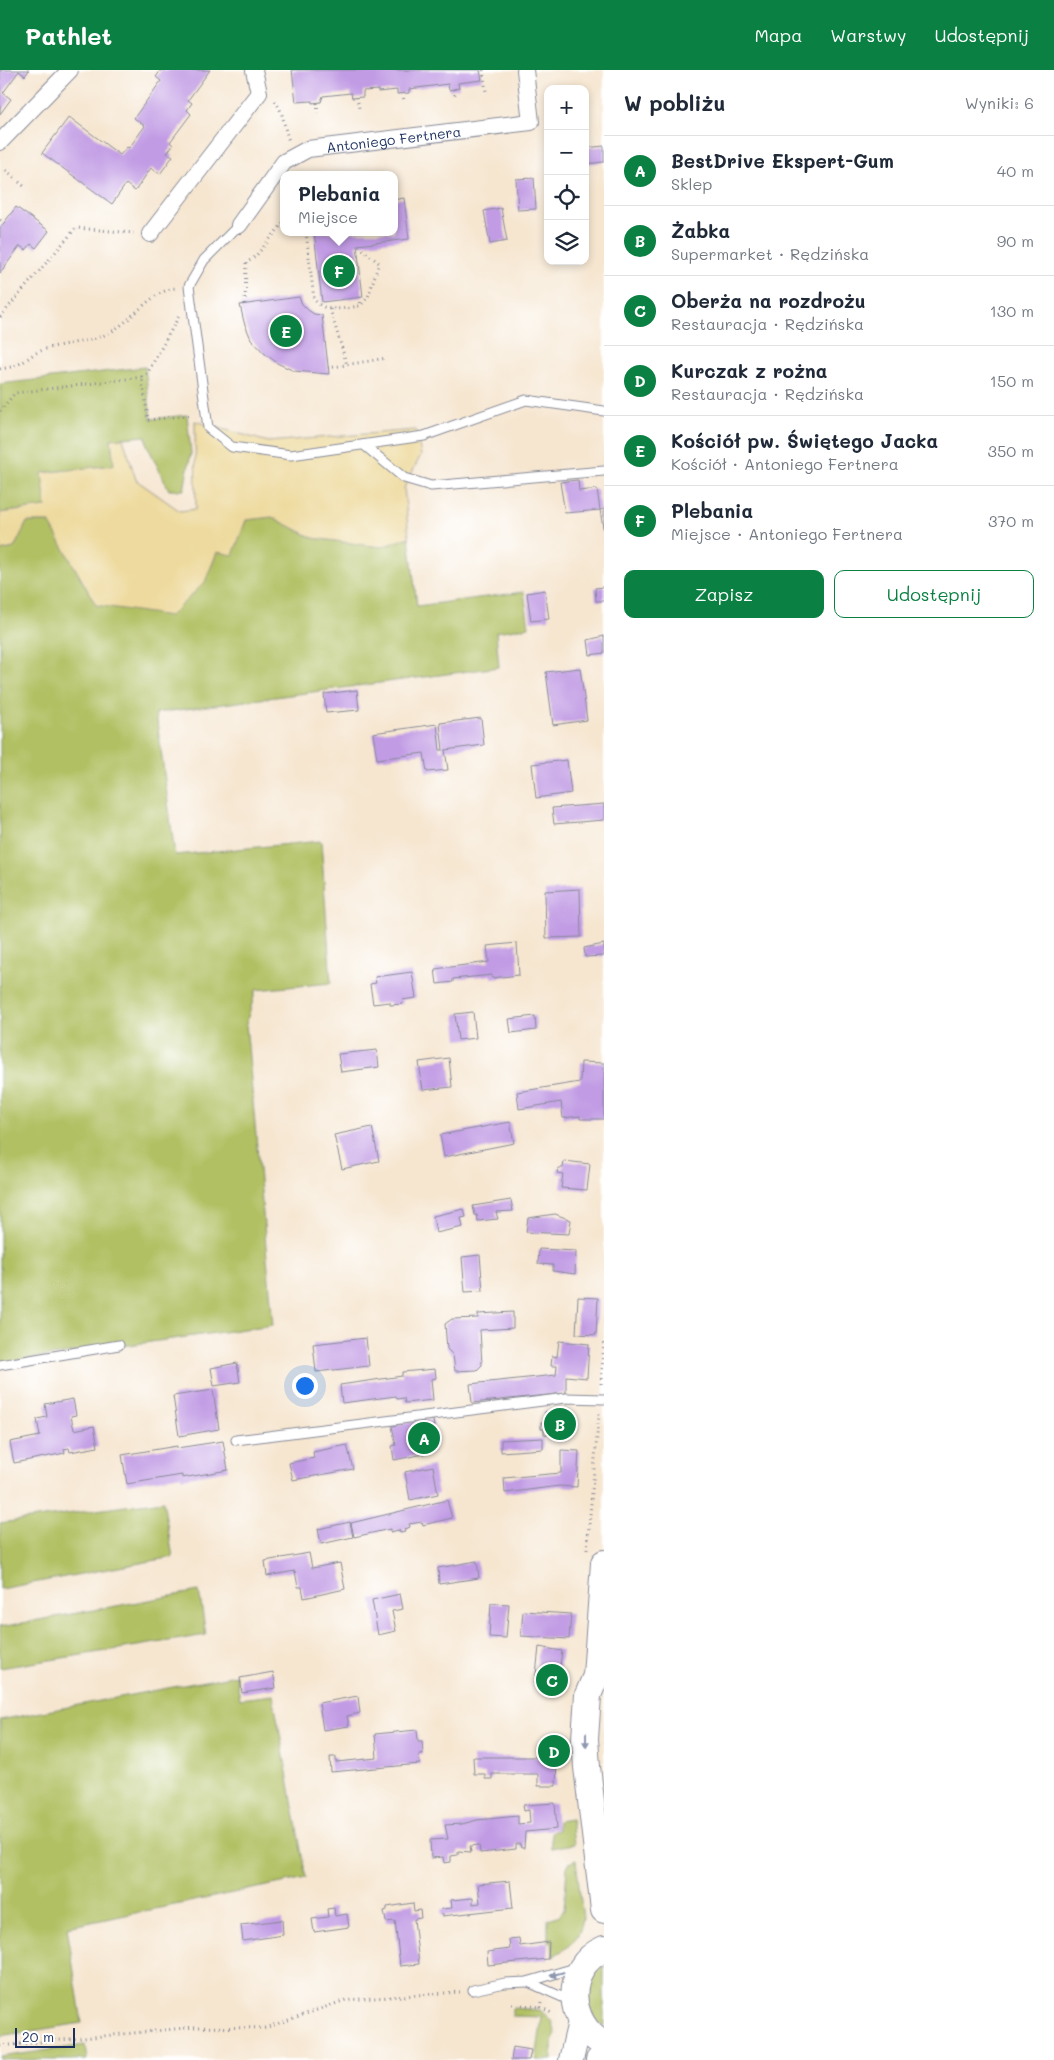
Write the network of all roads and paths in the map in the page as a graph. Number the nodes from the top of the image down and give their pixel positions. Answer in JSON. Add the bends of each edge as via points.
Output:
{"nodes":[{"id":1,"x":70,"y":70,"type":"edge"},
{"id":2,"x":254,"y":70,"type":"edge"},
{"id":3,"x":483,"y":70,"type":"edge"},
{"id":4,"x":525,"y":70,"type":"edge"},
{"id":5,"x":454,"y":89,"type":"dead end"},
{"id":6,"x":486,"y":92,"type":"dead end"},
{"id":7,"x":403,"y":93,"type":"dead end"},
{"id":8,"x":455,"y":96,"type":"dead end"},
{"id":9,"x":357,"y":97,"type":"dead end"},
{"id":10,"x":274,"y":99,"type":"dead end"},
{"id":11,"x":404,"y":102,"type":"dead end"},
{"id":12,"x":317,"y":103,"type":"dead end"},
{"id":13,"x":359,"y":108,"type":"dead end"},
{"id":14,"x":318,"y":113,"type":"dead end"},
{"id":15,"x":285,"y":131,"type":"dead end"},
{"id":16,"x":0,"y":142,"type":"edge"},
{"id":17,"x":6,"y":170,"type":"dead end"},
{"id":18,"x":15,"y":178,"type":"dead end"},
{"id":19,"x":19,"y":182,"type":"dead end"},
{"id":20,"x":26,"y":187,"type":"dead end"},
{"id":21,"x":0,"y":220,"type":"edge"},
{"id":22,"x":4,"y":223,"type":"dead end"},
{"id":23,"x":239,"y":225,"type":"joint"},
{"id":24,"x":280,"y":227,"type":"edge"},
{"id":25,"x":150,"y":234,"type":"joint"},
{"id":26,"x":306,"y":236,"type":"edge"},
{"id":27,"x":357,"y":245,"type":"dead end"},
{"id":28,"x":190,"y":291,"type":"junction"},
{"id":29,"x":359,"y":297,"type":"dead end"},
{"id":30,"x":245,"y":304,"type":"dead end"},
{"id":31,"x":360,"y":306,"type":"junction"},
{"id":32,"x":330,"y":309,"type":"junction"},
{"id":33,"x":0,"y":317,"type":"edge"},
{"id":34,"x":386,"y":358,"type":"dead end"},
{"id":35,"x":347,"y":364,"type":"junction"},
{"id":36,"x":328,"y":368,"type":"dead end"},
{"id":37,"x":0,"y":369,"type":"edge"},
{"id":38,"x":142,"y":377,"type":"junction"},
{"id":39,"x":0,"y":399,"type":"edge"},
{"id":40,"x":6,"y":402,"type":"junction"},
{"id":41,"x":0,"y":411,"type":"edge"},
{"id":42,"x":604,"y":411,"type":"edge"},
{"id":43,"x":186,"y":415,"type":"dead end"},
{"id":44,"x":364,"y":445,"type":"junction"},
{"id":45,"x":604,"y":471,"type":"edge"},
{"id":46,"x":119,"y":1345,"type":"dead end"},
{"id":47,"x":0,"y":1365,"type":"edge"},
{"id":48,"x":604,"y":1399,"type":"edge"},
{"id":49,"x":236,"y":1440,"type":"dead end"},
{"id":50,"x":604,"y":1563,"type":"edge"},
{"id":51,"x":596,"y":1676,"type":"junction"},
{"id":52,"x":604,"y":1750,"type":"edge"},
{"id":53,"x":604,"y":1910,"type":"edge"},
{"id":54,"x":598,"y":1949,"type":"edge"},
{"id":55,"x":527,"y":1982,"type":"junction"},
{"id":56,"x":474,"y":1990,"type":"joint"},
{"id":57,"x":543,"y":1996,"type":"dead end"},
{"id":58,"x":512,"y":2004,"type":"dead end"},
{"id":59,"x":541,"y":2007,"type":"junction"},
{"id":60,"x":570,"y":2013,"type":"junction"},
{"id":61,"x":604,"y":2044,"type":"edge"},
{"id":62,"x":0,"y":2046,"type":"edge"},
{"id":63,"x":604,"y":2056,"type":"edge"},
{"id":64,"x":571,"y":2060,"type":"edge"},
{"id":65,"x":598,"y":2060,"type":"edge"}],
"edges":[{"from":1,"to":16,"type":"street"},
{"from":2,"to":25,"type":"street","via":[[259,93]]},
{"from":3,"to":6,"type":"path"},
{"from":4,"to":23,"type":"street","name":"Antoniego Fertnera","via":[[531,122],[308,149],[284,162]]},
{"from":5,"to":8,"type":"path"},
{"from":7,"to":11,"type":"path"},
{"from":9,"to":13,"type":"path"},
{"from":10,"to":15,"type":"path","via":[[283,113]]},
{"from":12,"to":14,"type":"path"},
{"from":17,"to":18,"type":"path"},
{"from":19,"to":20,"type":"path"},
{"from":21,"to":22,"type":"path"},
{"from":23,"to":28,"type":"lane","via":[[204,260]]},
{"from":24,"to":30,"type":"path","via":[[246,263]]},
{"from":25,"to":33,"type":"path","via":[[76,228]]},
{"from":26,"to":32,"type":"path","via":[[314,299],[318,306]]},
{"from":27,"to":31,"type":"path","via":[[379,262],[368,297]]},
{"from":28,"to":37,"type":"path","via":[[170,288],[109,333],[39,352],[17,366]]},
{"from":28,"to":38,"type":"path","via":[[147,374]]},
{"from":28,"to":44,"type":"lane","via":[[208,428],[232,447],[291,455]]},
{"from":29,"to":31,"type":"path"},
{"from":31,"to":32,"type":"path"},
{"from":32,"to":35,"type":"path"},
{"from":34,"to":35,"type":"path"},
{"from":35,"to":36,"type":"path"},
{"from":38,"to":40,"type":"path","via":[[14,393]]},
{"from":38,"to":43,"type":"path","via":[[148,420]]},
{"from":39,"to":40,"type":"path"},
{"from":40,"to":41,"type":"path"},
{"from":42,"to":44,"type":"lane","via":[[526,400],[424,436]]},
{"from":44,"to":45,"type":"lane","via":[[404,478],[431,486]]},
{"from":46,"to":47,"type":"lane"},
{"from":48,"to":49,"type":"lane","via":[[566,1398]]},
{"from":50,"to":51,"type":"main road"},
{"from":51,"to":52,"type":"main road","via":[[603,1694]]},
{"from":51,"to":53,"type":"main road","one_way":true,"via":[[588,1695],[586,1739],[588,1784]]},
{"from":54,"to":55,"type":"lane","one_way":true,"via":[[566,1972]]},
{"from":54,"to":60,"type":"main road","via":[[578,1976]]},
{"from":55,"to":56,"type":"lane"},
{"from":55,"to":60,"type":"lane"},
{"from":56,"to":62,"type":"path","via":[[346,2000],[265,2028],[195,2027]]},
{"from":57,"to":59,"type":"path"},
{"from":58,"to":59,"type":"path"},
{"from":59,"to":60,"type":"path"},
{"from":60,"to":61,"type":"main road"},
{"from":60,"to":64,"type":"main road"},
{"from":63,"to":65,"type":"main road"}]}
